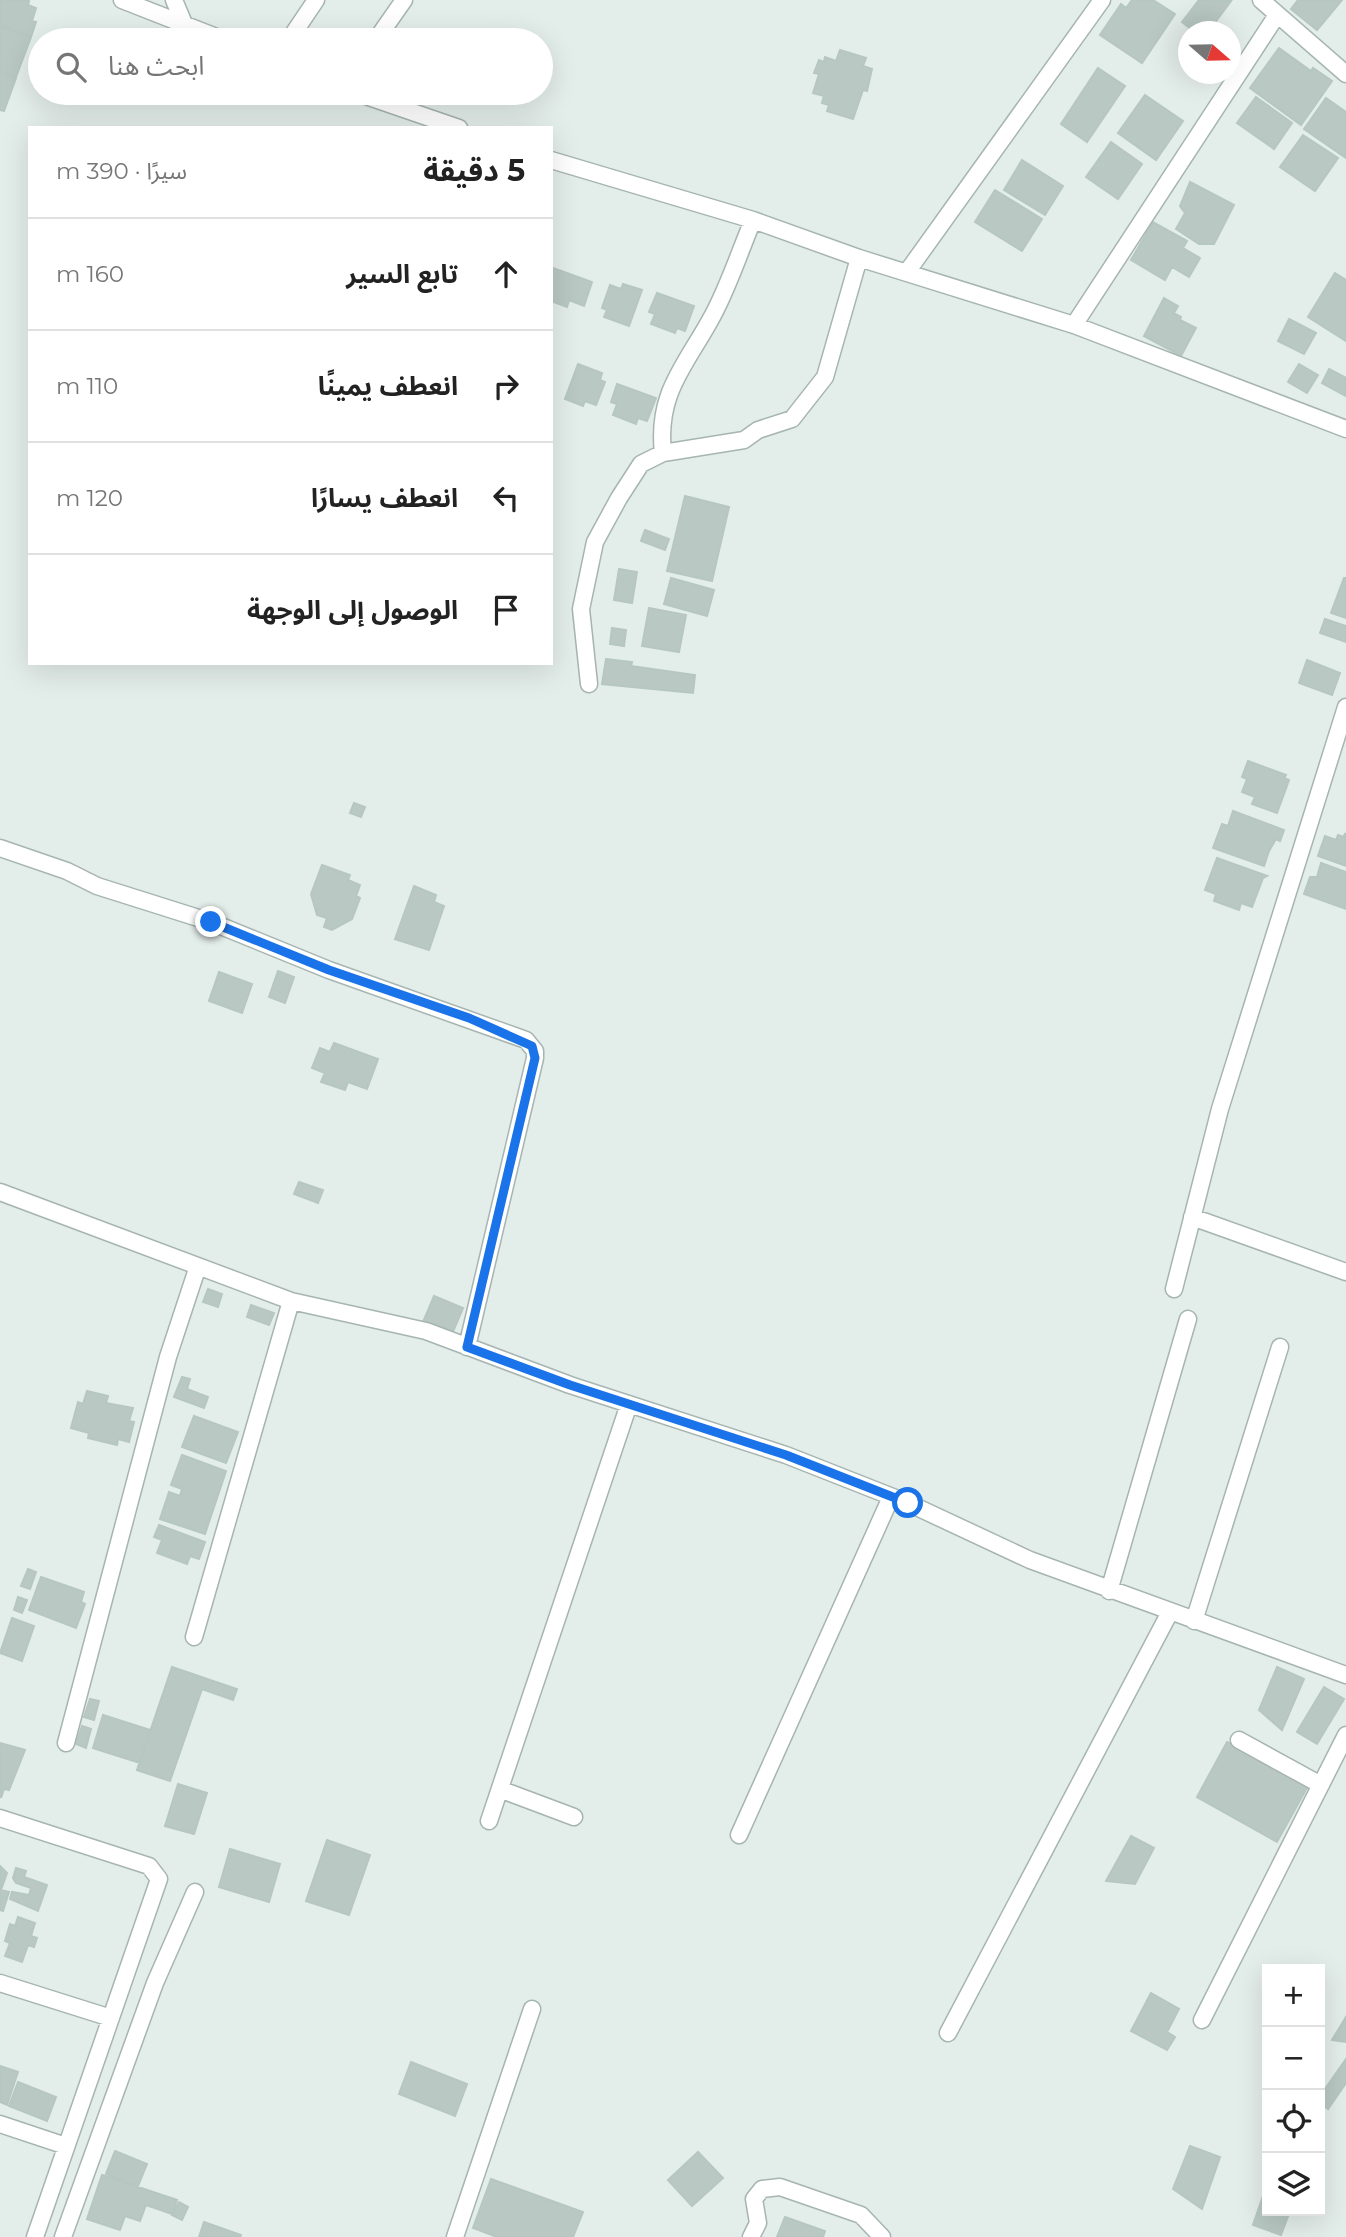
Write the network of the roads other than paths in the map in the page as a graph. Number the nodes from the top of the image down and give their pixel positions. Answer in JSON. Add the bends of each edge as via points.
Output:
{"nodes":[{"id":1,"x":122,"y":0,"type":"edge"},
{"id":2,"x":174,"y":0,"type":"edge"},
{"id":3,"x":316,"y":0,"type":"edge"},
{"id":4,"x":404,"y":0,"type":"edge"},
{"id":5,"x":1102,"y":0,"type":"edge"},
{"id":6,"x":1261,"y":0,"type":"edge"},
{"id":7,"x":1278,"y":15,"type":"junction"},
{"id":8,"x":185,"y":26,"type":"junction"},
{"id":9,"x":191,"y":28,"type":"edge"},
{"id":10,"x":297,"y":28,"type":"edge"},
{"id":11,"x":384,"y":28,"type":"edge"},
{"id":12,"x":1346,"y":74,"type":"edge"},
{"id":13,"x":392,"y":105,"type":"edge"},
{"id":14,"x":453,"y":126,"type":"edge"},
{"id":15,"x":553,"y":161,"type":"edge"},
{"id":16,"x":753,"y":220,"type":"junction"},
{"id":17,"x":859,"y":258,"type":"junction"},
{"id":18,"x":907,"y":272,"type":"junction"},
{"id":19,"x":1074,"y":325,"type":"junction"},
{"id":20,"x":1346,"y":429,"type":"edge"},
{"id":21,"x":663,"y":453,"type":"junction"},
{"id":22,"x":589,"y":684,"type":"dead end"},
{"id":23,"x":1346,"y":707,"type":"edge"},
{"id":24,"x":0,"y":848,"type":"edge"},
{"id":25,"x":0,"y":1192,"type":"edge"},
{"id":26,"x":1192,"y":1217,"type":"junction"},
{"id":27,"x":198,"y":1266,"type":"junction"},
{"id":28,"x":1346,"y":1272,"type":"edge"},
{"id":29,"x":1174,"y":1290,"type":"dead end"},
{"id":30,"x":291,"y":1301,"type":"junction"},
{"id":31,"x":1188,"y":1320,"type":"dead end"},
{"id":32,"x":467,"y":1347,"type":"junction"},
{"id":33,"x":1280,"y":1347,"type":"dead end"},
{"id":34,"x":629,"y":1405,"type":"junction"},
{"id":35,"x":891,"y":1497,"type":"junction"},
{"id":36,"x":1109,"y":1591,"type":"junction"},
{"id":37,"x":1170,"y":1612,"type":"junction"},
{"id":38,"x":1194,"y":1621,"type":"junction"},
{"id":39,"x":194,"y":1636,"type":"dead end"},
{"id":40,"x":1346,"y":1675,"type":"edge"},
{"id":41,"x":1346,"y":1735,"type":"edge"},
{"id":42,"x":1239,"y":1740,"type":"dead end"},
{"id":43,"x":66,"y":1743,"type":"dead end"},
{"id":44,"x":1321,"y":1785,"type":"junction"},
{"id":45,"x":502,"y":1790,"type":"junction"},
{"id":46,"x":574,"y":1816,"type":"dead end"},
{"id":47,"x":0,"y":1818,"type":"edge"},
{"id":48,"x":489,"y":1821,"type":"dead end"},
{"id":49,"x":739,"y":1835,"type":"dead end"},
{"id":50,"x":195,"y":1892,"type":"dead end"},
{"id":51,"x":0,"y":1983,"type":"edge"},
{"id":52,"x":532,"y":2009,"type":"dead end"},
{"id":53,"x":111,"y":2018,"type":"junction"},
{"id":54,"x":1202,"y":2020,"type":"dead end"},
{"id":55,"x":948,"y":2032,"type":"dead end"},
{"id":56,"x":0,"y":2123,"type":"edge"},
{"id":57,"x":66,"y":2146,"type":"junction"},
{"id":58,"x":34,"y":2237,"type":"edge"},
{"id":59,"x":63,"y":2237,"type":"edge"},
{"id":60,"x":455,"y":2237,"type":"edge"},
{"id":61,"x":751,"y":2237,"type":"edge"},
{"id":62,"x":882,"y":2237,"type":"edge"}],
"edges":[{"from":1,"to":8,"type":"street"},
{"from":2,"to":8,"type":"street"},
{"from":3,"to":10,"type":"street"},
{"from":4,"to":11,"type":"street"},
{"from":5,"to":18,"type":"street"},
{"from":6,"to":7,"type":"street"},
{"from":7,"to":12,"type":"street"},
{"from":7,"to":19,"type":"street"},
{"from":8,"to":9,"type":"street"},
{"from":13,"to":14,"type":"street"},
{"from":15,"to":16,"type":"street"},
{"from":16,"to":17,"type":"street"},
{"from":16,"to":21,"type":"street","via":[[714,314],[678,371],[660,427]]},
{"from":17,"to":18,"type":"street"},
{"from":17,"to":21,"type":"street","via":[[825,377],[792,419],[758,430],[744,440]]},
{"from":18,"to":19,"type":"street"},
{"from":19,"to":20,"type":"street"},
{"from":21,"to":22,"type":"street","via":[[641,464],[595,542],[581,609]]},
{"from":23,"to":26,"type":"street","via":[[1254,996]]},
{"from":24,"to":32,"type":"street","via":[[97,886],[211,922],[532,1046],[535,1058]]},
{"from":25,"to":27,"type":"street"},
{"from":26,"to":28,"type":"street"},
{"from":26,"to":29,"type":"street"},
{"from":27,"to":30,"type":"street"},
{"from":27,"to":43,"type":"street","via":[[168,1357]]},
{"from":30,"to":32,"type":"street","via":[[426,1331]]},
{"from":30,"to":39,"type":"street"},
{"from":31,"to":36,"type":"street"},
{"from":32,"to":34,"type":"street"},
{"from":33,"to":38,"type":"street"},
{"from":34,"to":35,"type":"street","via":[[786,1455]]},
{"from":34,"to":45,"type":"street"},
{"from":35,"to":36,"type":"street"},
{"from":35,"to":49,"type":"street"},
{"from":36,"to":37,"type":"street"},
{"from":37,"to":38,"type":"street"},
{"from":37,"to":55,"type":"street"},
{"from":38,"to":40,"type":"street"},
{"from":41,"to":44,"type":"street"},
{"from":42,"to":44,"type":"street"},
{"from":44,"to":54,"type":"street"},
{"from":45,"to":46,"type":"street"},
{"from":45,"to":48,"type":"street"},
{"from":47,"to":53,"type":"street","via":[[149,1866],[157,1873],[158,1885]]},
{"from":50,"to":59,"type":"street","via":[[155,1983]]},
{"from":51,"to":53,"type":"street"},
{"from":52,"to":60,"type":"street"},
{"from":53,"to":57,"type":"street"},
{"from":56,"to":57,"type":"street"},
{"from":57,"to":58,"type":"street"},
{"from":61,"to":62,"type":"street","via":[[758,2223],[754,2199],[762,2189],[780,2187],[861,2215]]}]}
